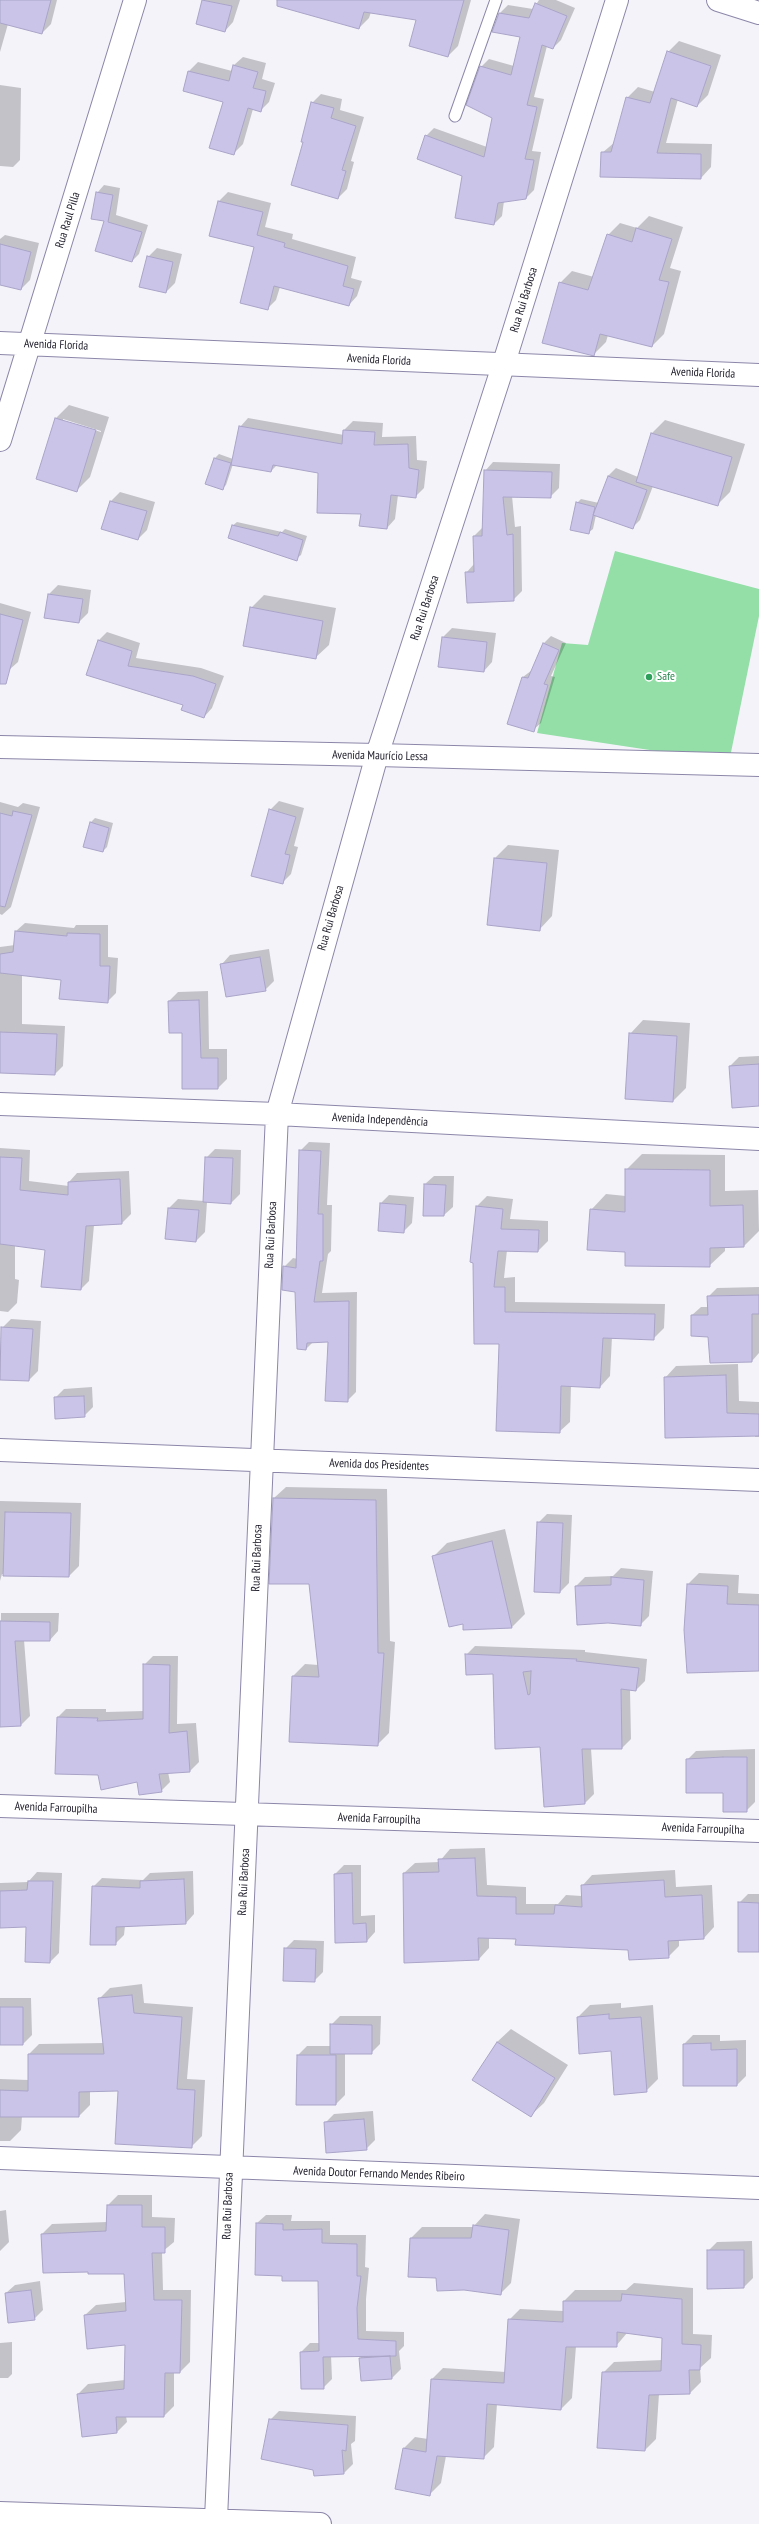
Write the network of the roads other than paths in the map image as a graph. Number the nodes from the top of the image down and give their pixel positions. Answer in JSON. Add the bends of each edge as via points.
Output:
{"nodes":[{"id":1,"x":135,"y":0,"type":"edge"},
{"id":2,"x":496,"y":0,"type":"edge"},
{"id":3,"x":617,"y":0,"type":"edge"},
{"id":4,"x":718,"y":0,"type":"edge"},
{"id":5,"x":759,"y":13,"type":"edge"},
{"id":6,"x":455,"y":116,"type":"dead end"},
{"id":7,"x":0,"y":343,"type":"edge"},
{"id":8,"x":30,"y":344,"type":"junction"},
{"id":9,"x":504,"y":366,"type":"junction"},
{"id":10,"x":759,"y":375,"type":"edge"},
{"id":11,"x":0,"y":440,"type":"edge"},
{"id":12,"x":0,"y":747,"type":"edge"},
{"id":13,"x":377,"y":755,"type":"junction"},
{"id":14,"x":759,"y":765,"type":"edge"},
{"id":15,"x":0,"y":1104,"type":"edge"},
{"id":16,"x":276,"y":1114,"type":"junction"},
{"id":17,"x":759,"y":1139,"type":"edge"},
{"id":18,"x":0,"y":1450,"type":"edge"},
{"id":19,"x":261,"y":1461,"type":"junction"},
{"id":20,"x":759,"y":1480,"type":"edge"},
{"id":21,"x":0,"y":1806,"type":"edge"},
{"id":22,"x":248,"y":1815,"type":"junction"},
{"id":23,"x":759,"y":1831,"type":"edge"},
{"id":24,"x":0,"y":2158,"type":"edge"},
{"id":25,"x":230,"y":2168,"type":"junction"},
{"id":26,"x":759,"y":2188,"type":"edge"},
{"id":27,"x":0,"y":2513,"type":"edge"},
{"id":28,"x":216,"y":2519,"type":"junction"},
{"id":29,"x":320,"y":2524,"type":"edge"}],
"edges":[{"from":1,"to":8,"type":"street","name":"Rua Raul Pilla"},
{"from":2,"to":6,"type":"lane"},
{"from":3,"to":9,"type":"street","name":"Rua Rui Barbosa"},
{"from":4,"to":5,"type":"street"},
{"from":7,"to":8,"type":"street","name":"Avenida Florida"},
{"from":8,"to":9,"type":"street","name":"Avenida Florida"},
{"from":8,"to":11,"type":"street","name":"Rua Raul Pilla"},
{"from":9,"to":10,"type":"street","name":"Avenida Florida"},
{"from":9,"to":13,"type":"street","name":"Rua Rui Barbosa"},
{"from":12,"to":13,"type":"street","name":"Avenida Maurício Lessa"},
{"from":13,"to":14,"type":"street","name":"Avenida Maurício Lessa"},
{"from":13,"to":16,"type":"street","name":"Rua Rui Barbosa"},
{"from":15,"to":16,"type":"street","name":"Avenida Independência"},
{"from":16,"to":17,"type":"street","name":"Avenida Independência"},
{"from":16,"to":19,"type":"street","name":"Rua Rui Barbosa"},
{"from":18,"to":19,"type":"street","name":"Avenida dos Presidentes"},
{"from":19,"to":20,"type":"street","name":"Avenida dos Presidentes"},
{"from":19,"to":22,"type":"street","name":"Rua Rui Barbosa"},
{"from":21,"to":22,"type":"street","name":"Avenida Farroupilha"},
{"from":22,"to":23,"type":"street","name":"Avenida Farroupilha"},
{"from":22,"to":25,"type":"street","name":"Rua Rui Barbosa"},
{"from":24,"to":25,"type":"street","name":"Avenida Doutor Fernando Mendes Ribeiro"},
{"from":25,"to":26,"type":"street","name":"Avenida Doutor Fernando Mendes Ribeiro"},
{"from":25,"to":28,"type":"street","name":"Rua Rui Barbosa"},
{"from":27,"to":28,"type":"street"},
{"from":28,"to":29,"type":"street"}]}
